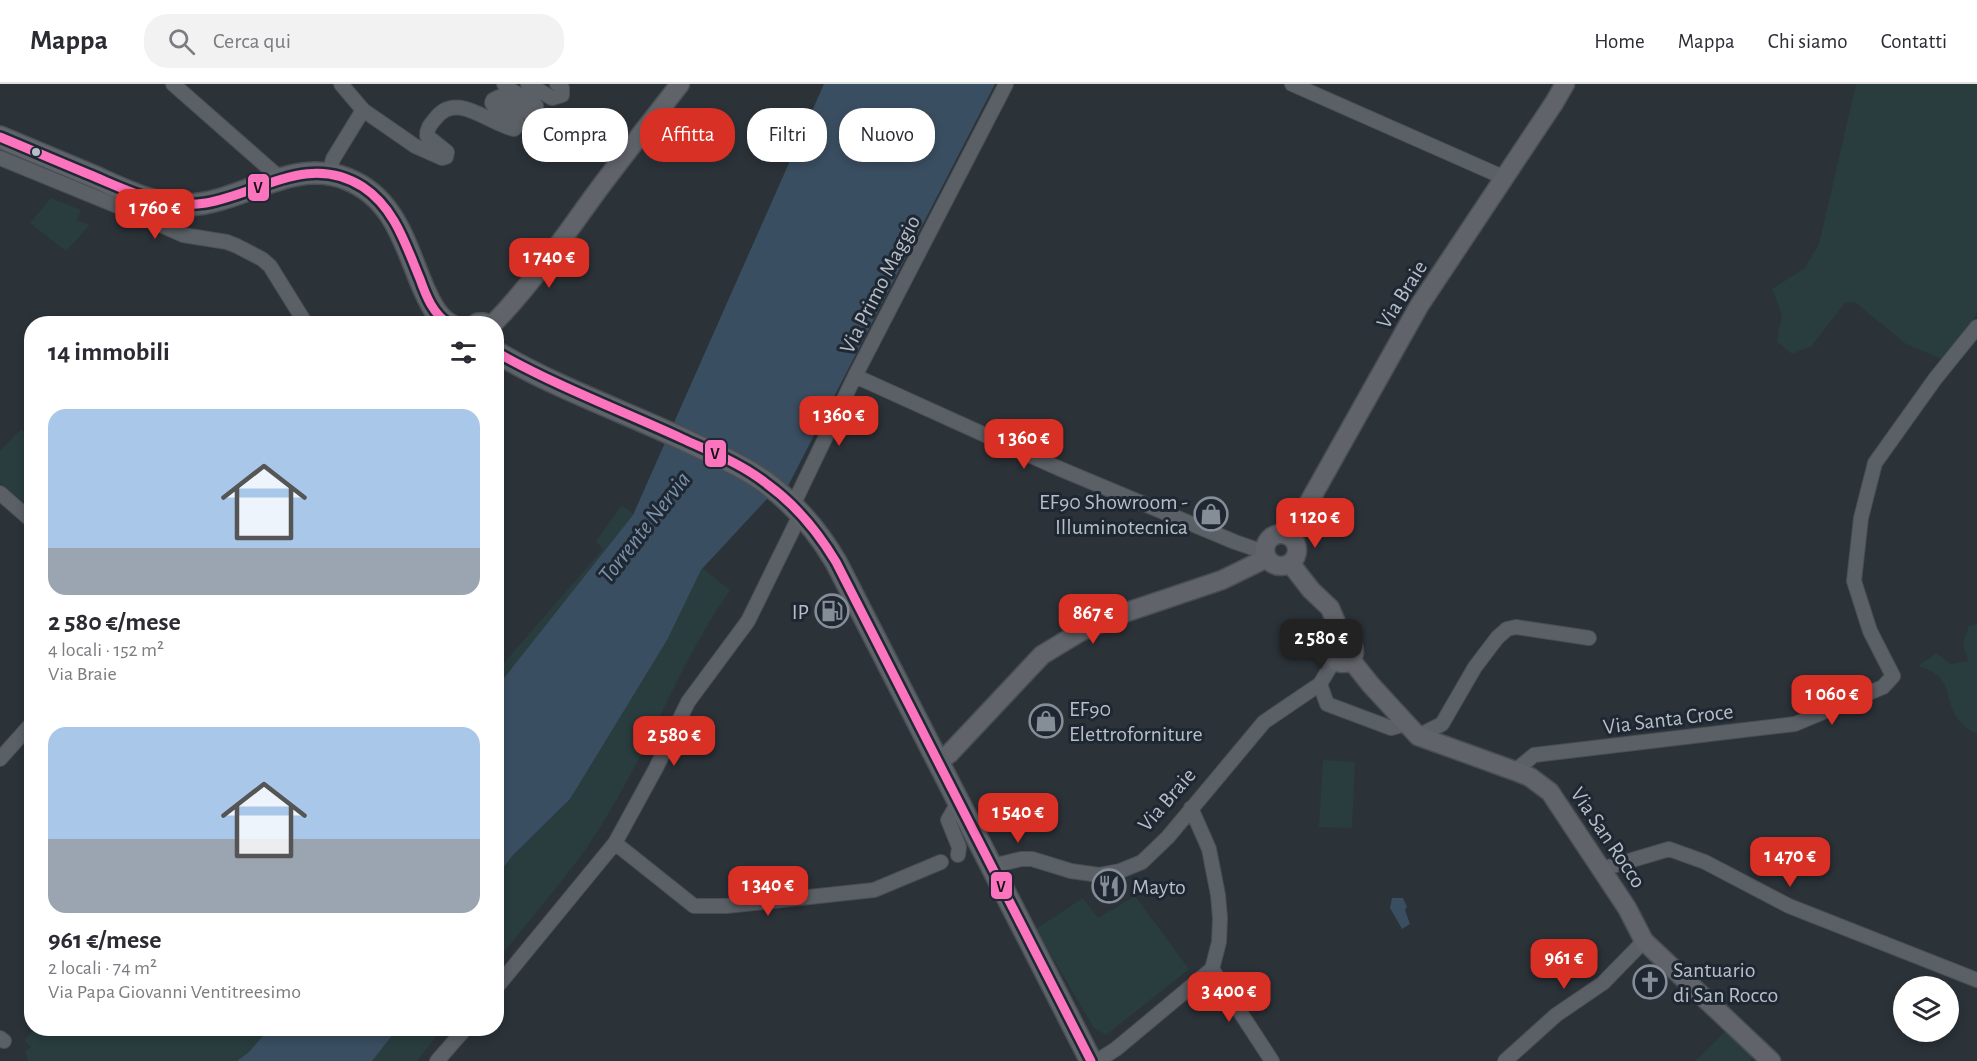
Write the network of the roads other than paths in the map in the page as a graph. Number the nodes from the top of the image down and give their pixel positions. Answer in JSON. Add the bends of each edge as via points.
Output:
{"nodes":[{"id":1,"x":173,"y":84,"type":"edge"},
{"id":2,"x":341,"y":84,"type":"edge"},
{"id":3,"x":504,"y":84,"type":"edge"},
{"id":4,"x":528,"y":84,"type":"edge"},
{"id":5,"x":558,"y":84,"type":"edge"},
{"id":6,"x":681,"y":84,"type":"edge"},
{"id":7,"x":1005,"y":84,"type":"edge"},
{"id":8,"x":1292,"y":84,"type":"edge"},
{"id":9,"x":1565,"y":84,"type":"edge"},
{"id":10,"x":363,"y":110,"type":"junction"},
{"id":11,"x":0,"y":137,"type":"edge"},
{"id":12,"x":0,"y":158,"type":"edge"},
{"id":13,"x":329,"y":174,"type":"junction"},
{"id":14,"x":1505,"y":178,"type":"junction"},
{"id":15,"x":278,"y":179,"type":"junction"},
{"id":16,"x":513,"y":304,"type":"junction"},
{"id":17,"x":301,"y":316,"type":"edge"},
{"id":18,"x":441,"y":316,"type":"edge"},
{"id":19,"x":501,"y":316,"type":"edge"},
{"id":20,"x":504,"y":319,"type":"edge"},
{"id":21,"x":1977,"y":327,"type":"edge"},
{"id":22,"x":504,"y":357,"type":"edge"},
{"id":23,"x":855,"y":376,"type":"junction"},
{"id":24,"x":0,"y":493,"type":"edge"},
{"id":25,"x":794,"y":507,"type":"junction"},
{"id":26,"x":24,"y":514,"type":"edge"},
{"id":27,"x":1290,"y":536,"type":"junction"},
{"id":28,"x":1265,"y":555,"type":"junction"},
{"id":29,"x":1290,"y":563,"type":"junction"},
{"id":30,"x":1589,"y":638,"type":"dead end"},
{"id":31,"x":1342,"y":654,"type":"junction"},
{"id":32,"x":1320,"y":684,"type":"junction"},
{"id":33,"x":1412,"y":730,"type":"junction"},
{"id":34,"x":24,"y":732,"type":"edge"},
{"id":35,"x":0,"y":759,"type":"edge"},
{"id":36,"x":939,"y":761,"type":"junction"},
{"id":37,"x":1515,"y":771,"type":"junction"},
{"id":38,"x":959,"y":801,"type":"junction"},
{"id":39,"x":1191,"y":807,"type":"junction"},
{"id":40,"x":615,"y":843,"type":"junction"},
{"id":41,"x":958,"y":855,"type":"dead end"},
{"id":42,"x":941,"y":862,"type":"dead end"},
{"id":43,"x":992,"y":866,"type":"junction"},
{"id":44,"x":1602,"y":869,"type":"junction"},
{"id":45,"x":1644,"y":941,"type":"junction"},
{"id":46,"x":1212,"y":969,"type":"junction"},
{"id":47,"x":504,"y":977,"type":"edge"},
{"id":48,"x":1977,"y":980,"type":"edge"},
{"id":49,"x":459,"y":1036,"type":"edge"},
{"id":50,"x":437,"y":1061,"type":"edge"},
{"id":51,"x":1091,"y":1061,"type":"edge"},
{"id":52,"x":1097,"y":1061,"type":"edge"},
{"id":53,"x":1272,"y":1061,"type":"edge"},
{"id":54,"x":1505,"y":1061,"type":"edge"},
{"id":55,"x":1771,"y":1061,"type":"edge"}],
"edges":[{"from":1,"to":15,"type":"street"},
{"from":2,"to":10,"type":"street"},
{"from":3,"to":10,"type":"street","via":[[534,103],[534,111],[530,113],[495,98],[495,108],[517,122],[512,130],[470,109],[449,108],[440,112],[427,129],[427,136],[446,150],[443,158],[416,146]]},
{"from":4,"to":5,"type":"street","via":[[552,98],[562,95]]},
{"from":6,"to":16,"type":"street"},
{"from":7,"to":23,"type":"street","name":"Via Primo Maggio"},
{"from":8,"to":14,"type":"street"},
{"from":9,"to":14,"type":"street","name":"Via Braie"},
{"from":10,"to":13,"type":"street","via":[[333,159]]},
{"from":11,"to":15,"type":"main road","via":[[159,202],[186,205],[212,201]]},
{"from":12,"to":17,"type":"street","via":[[183,235],[227,242],[244,249],[270,266]]},
{"from":13,"to":15,"type":"main road","via":[[308,172]]},
{"from":13,"to":18,"type":"main road","via":[[360,185],[384,203],[428,297]]},
{"from":14,"to":27,"type":"street","name":"Via Braie","via":[[1419,306]]},
{"from":16,"to":19,"type":"street"},
{"from":16,"to":20,"type":"street"},
{"from":21,"to":37,"type":"street","name":"Via Santa Croce","via":[[1875,463],[1861,518],[1854,580],[1870,631],[1893,676],[1883,687],[1794,724],[1534,755]]},
{"from":22,"to":25,"type":"main road","via":[[534,374],[730,461],[773,488]]},
{"from":23,"to":25,"type":"street","name":"Via Primo Maggio"},
{"from":23,"to":28,"type":"street","via":[[1058,468]]},
{"from":24,"to":26,"type":"street"},
{"from":25,"to":36,"type":"main road","via":[[836,562]]},
{"from":25,"to":40,"type":"street","name":"Via Primo Maggio","via":[[748,621],[688,702]]},
{"from":27,"to":28,"type":"street","via":[[1272,536],[1266,543]]},
{"from":27,"to":29,"type":"street","via":[[1297,549]]},
{"from":28,"to":29,"type":"street","via":[[1273,564]]},
{"from":28,"to":36,"type":"street","via":[[1222,580],[1124,613],[1070,637],[1042,655]]},
{"from":29,"to":31,"type":"street","via":[[1330,608]]},
{"from":30,"to":33,"type":"street","via":[[1507,629],[1475,667],[1442,724]]},
{"from":31,"to":32,"type":"street","name":"Via Braie"},
{"from":31,"to":33,"type":"street","name":"Via San Rocco"},
{"from":32,"to":33,"type":"street","via":[[1327,704],[1391,728]]},
{"from":32,"to":39,"type":"street","name":"Via Braie","via":[[1264,722]]},
{"from":33,"to":37,"type":"street","name":"Via San Rocco"},
{"from":34,"to":35,"type":"street"},
{"from":36,"to":38,"type":"main road"},
{"from":37,"to":44,"type":"street","name":"Via San Rocco","via":[[1550,792]]},
{"from":38,"to":41,"type":"street","via":[[948,820],[959,847]]},
{"from":38,"to":43,"type":"main road"},
{"from":39,"to":43,"type":"street","name":"Via Braie","via":[[1142,862],[1120,871],[1099,875],[1032,859]]},
{"from":39,"to":46,"type":"street","via":[[1209,849],[1218,895],[1219,942]]},
{"from":40,"to":42,"type":"street","via":[[694,906],[874,890]]},
{"from":40,"to":47,"type":"street","name":"Via Primo Maggio"},
{"from":43,"to":51,"type":"main road"},
{"from":44,"to":45,"type":"street","name":"Via San Rocco"},
{"from":44,"to":48,"type":"street","via":[[1670,849],[1705,862],[1789,906]]},
{"from":45,"to":54,"type":"street","via":[[1603,983],[1556,1015]]},
{"from":45,"to":55,"type":"street","name":"Via San Rocco"},
{"from":46,"to":52,"type":"street"},
{"from":46,"to":53,"type":"street"},
{"from":49,"to":50,"type":"street"}]}
